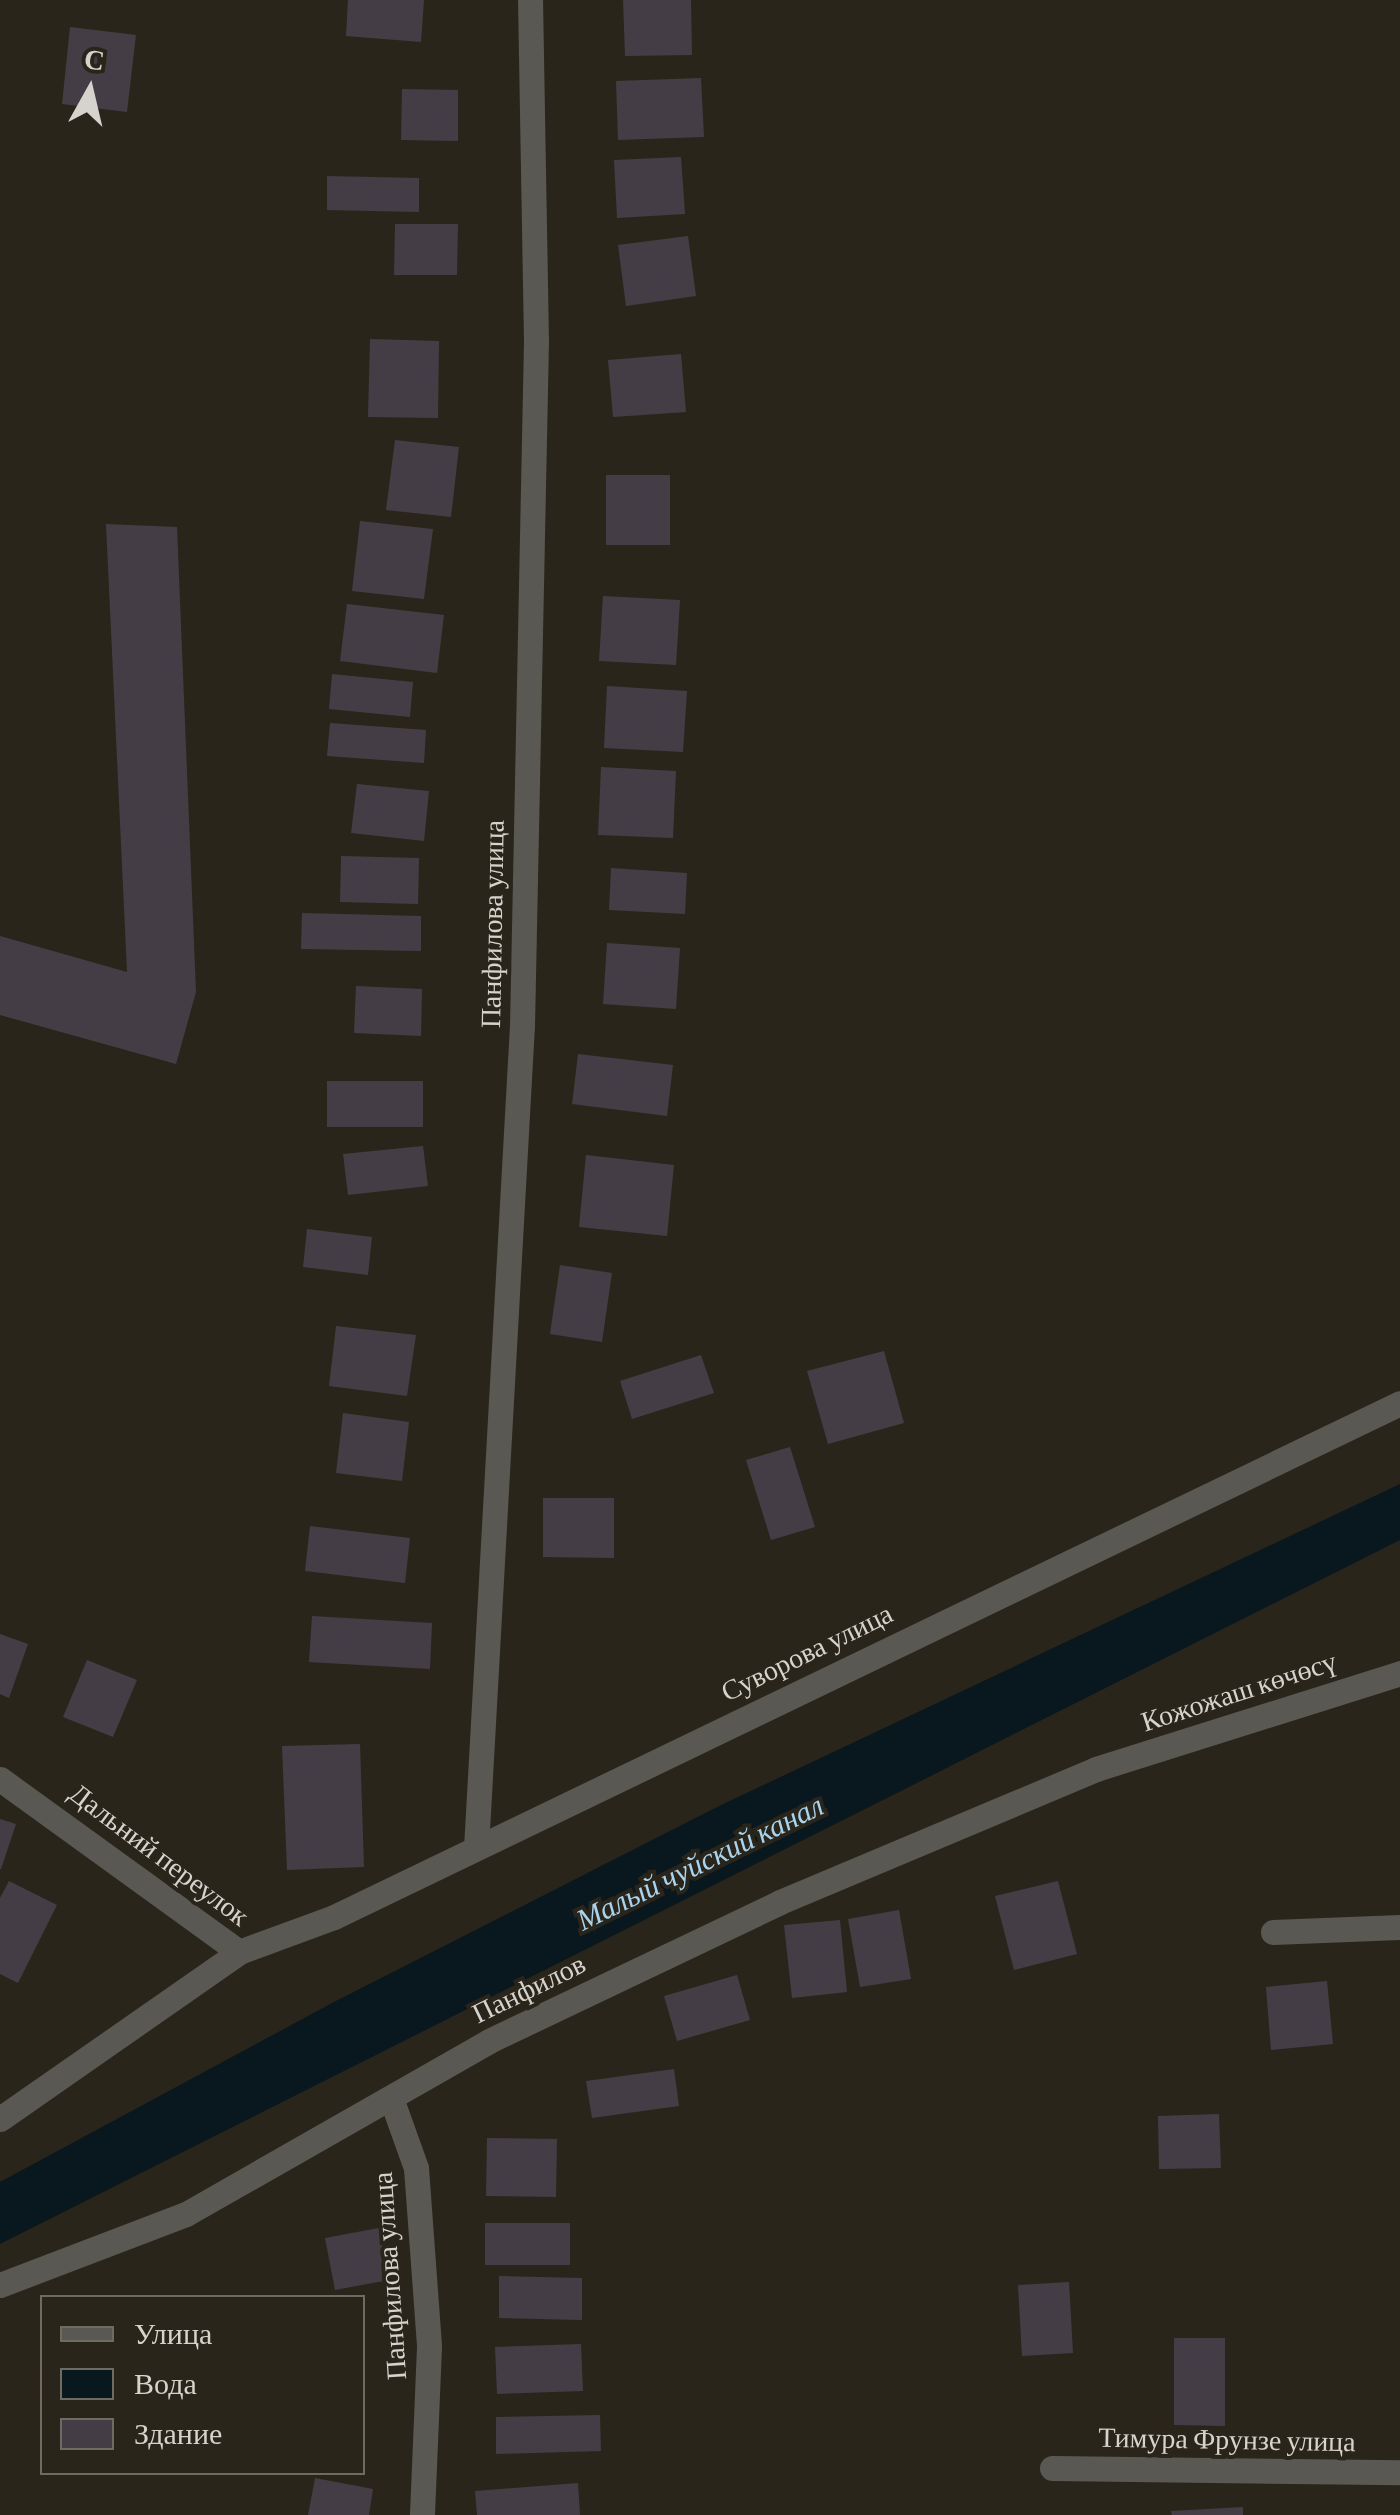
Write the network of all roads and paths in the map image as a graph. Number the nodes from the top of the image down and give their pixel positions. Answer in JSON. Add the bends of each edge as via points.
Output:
{"nodes":[{"id":1,"x":530,"y":0,"type":"edge"},
{"id":2,"x":1400,"y":1403,"type":"edge"},
{"id":3,"x":1400,"y":1673,"type":"edge"},
{"id":4,"x":1096,"y":1769,"type":"joint"},
{"id":5,"x":0,"y":1778,"type":"edge"},
{"id":6,"x":476,"y":1848,"type":"junction"},
{"id":7,"x":1400,"y":1927,"type":"edge"},
{"id":8,"x":1273,"y":1932,"type":"dead end"},
{"id":9,"x":239,"y":1952,"type":"junction"},
{"id":10,"x":390,"y":2098,"type":"junction"},
{"id":11,"x":0,"y":2119,"type":"edge"},
{"id":12,"x":0,"y":2286,"type":"edge"},
{"id":13,"x":1052,"y":2468,"type":"dead end"},
{"id":14,"x":1400,"y":2472,"type":"edge"},
{"id":15,"x":422,"y":2515,"type":"edge"}],
"edges":[{"from":1,"to":6,"type":"street","name":"Панфилова улица","via":[[536,342],[522,1026]]},
{"from":2,"to":6,"type":"street","name":"Суворова улица"},
{"from":3,"to":4,"type":"street","name":"Кожожаш көчөсү"},
{"from":4,"to":10,"type":"street","name":"Панфилов","via":[[780,1902],[489,2041]]},
{"from":5,"to":9,"type":"street","name":"Дальний переулок"},
{"from":6,"to":9,"type":"street","name":"Суворова улица","via":[[334,1917]]},
{"from":7,"to":8,"type":"street"},
{"from":9,"to":11,"type":"street","name":"Дальний переулок"},
{"from":10,"to":12,"type":"street","name":"Панфилов","via":[[186,2214]]},
{"from":10,"to":15,"type":"street","name":"Панфилова улица","via":[[416,2168],[430,2347]]},
{"from":13,"to":14,"type":"street","name":"Тимура Фрунзе улица"}]}
